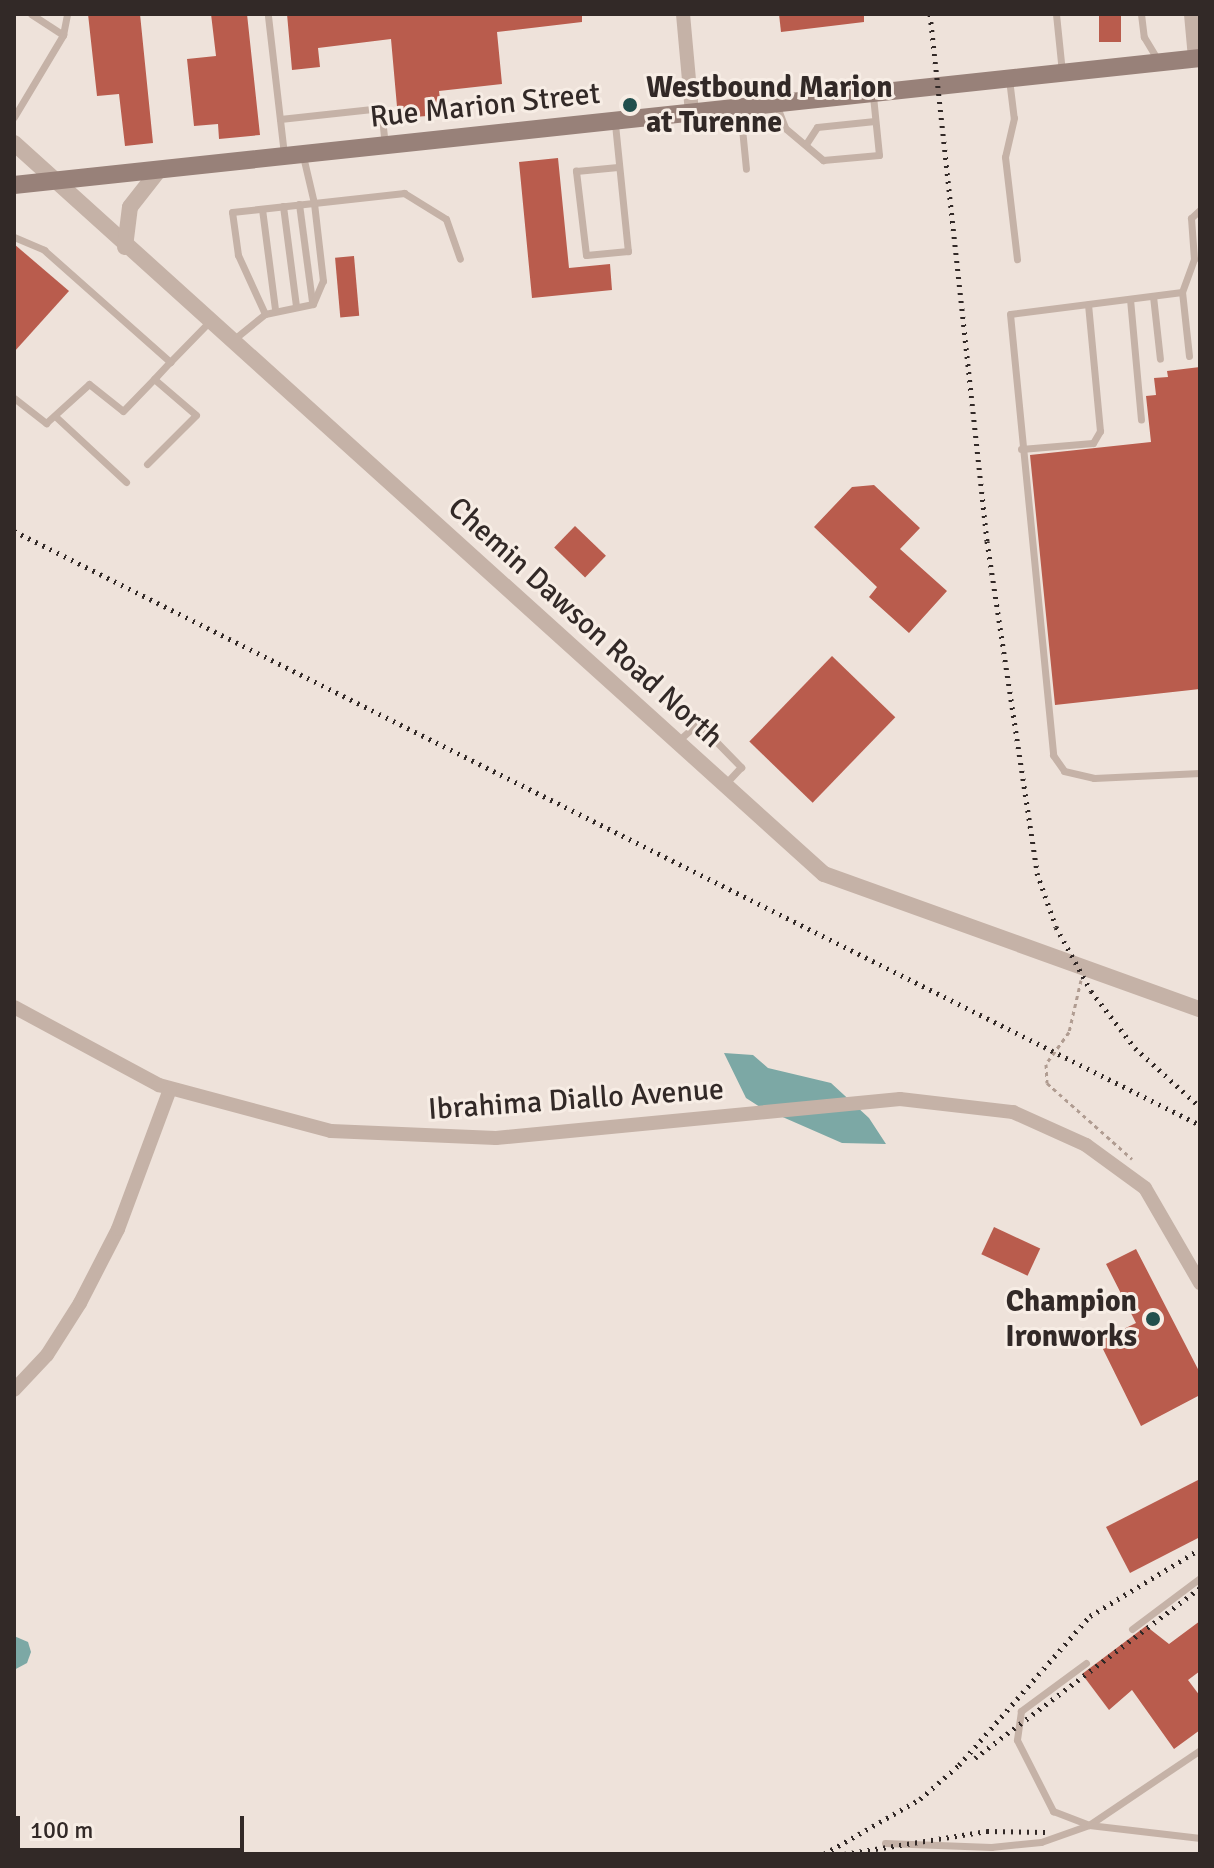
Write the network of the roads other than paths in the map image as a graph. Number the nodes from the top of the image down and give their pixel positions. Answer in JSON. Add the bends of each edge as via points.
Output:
{"nodes":[{"id":1,"x":31,"y":14,"type":"edge"},
{"id":2,"x":67,"y":14,"type":"edge"},
{"id":3,"x":683,"y":14,"type":"edge"},
{"id":4,"x":1056,"y":14,"type":"edge"},
{"id":5,"x":1141,"y":14,"type":"edge"},
{"id":6,"x":1191,"y":14,"type":"edge"},
{"id":7,"x":268,"y":16,"type":"edge"},
{"id":8,"x":63,"y":35,"type":"junction"},
{"id":9,"x":1198,"y":58,"type":"edge"},
{"id":10,"x":1159,"y":62,"type":"junction"},
{"id":11,"x":1062,"y":72,"type":"junction"},
{"id":12,"x":1009,"y":77,"type":"junction"},
{"id":13,"x":872,"y":92,"type":"junction"},
{"id":14,"x":775,"y":102,"type":"junction"},
{"id":15,"x":740,"y":106,"type":"junction"},
{"id":16,"x":692,"y":112,"type":"junction"},
{"id":17,"x":14,"y":117,"type":"edge"},
{"id":18,"x":280,"y":119,"type":"junction"},
{"id":19,"x":615,"y":120,"type":"junction"},
{"id":20,"x":875,"y":121,"type":"junction"},
{"id":21,"x":14,"y":143,"type":"edge"},
{"id":22,"x":806,"y":144,"type":"junction"},
{"id":23,"x":386,"y":145,"type":"junction"},
{"id":24,"x":294,"y":155,"type":"junction"},
{"id":25,"x":618,"y":167,"type":"junction"},
{"id":26,"x":746,"y":169,"type":"dead end"},
{"id":27,"x":159,"y":170,"type":"junction"},
{"id":28,"x":53,"y":182,"type":"junction"},
{"id":29,"x":14,"y":185,"type":"edge"},
{"id":30,"x":314,"y":203,"type":"junction"},
{"id":31,"x":299,"y":204,"type":"junction"},
{"id":32,"x":283,"y":206,"type":"junction"},
{"id":33,"x":262,"y":209,"type":"junction"},
{"id":34,"x":1200,"y":210,"type":"edge"},
{"id":35,"x":14,"y":237,"type":"edge"},
{"id":36,"x":125,"y":247,"type":"junction"},
{"id":37,"x":460,"y":259,"type":"dead end"},
{"id":38,"x":1017,"y":259,"type":"dead end"},
{"id":39,"x":1182,"y":292,"type":"junction"},
{"id":40,"x":1153,"y":296,"type":"junction"},
{"id":41,"x":1130,"y":299,"type":"junction"},
{"id":42,"x":313,"y":304,"type":"junction"},
{"id":43,"x":1088,"y":305,"type":"junction"},
{"id":44,"x":296,"y":306,"type":"junction"},
{"id":45,"x":275,"y":309,"type":"junction"},
{"id":46,"x":265,"y":314,"type":"junction"},
{"id":47,"x":209,"y":322,"type":"junction"},
{"id":48,"x":231,"y":342,"type":"junction"},
{"id":49,"x":1189,"y":356,"type":"dead end"},
{"id":50,"x":1160,"y":359,"type":"dead end"},
{"id":51,"x":170,"y":362,"type":"junction"},
{"id":52,"x":154,"y":379,"type":"junction"},
{"id":53,"x":14,"y":398,"type":"edge"},
{"id":54,"x":55,"y":416,"type":"junction"},
{"id":55,"x":1141,"y":419,"type":"dead end"},
{"id":56,"x":1021,"y":449,"type":"junction"},
{"id":57,"x":147,"y":464,"type":"dead end"},
{"id":58,"x":126,"y":482,"type":"dead end"},
{"id":59,"x":676,"y":742,"type":"junction"},
{"id":60,"x":1200,"y":773,"type":"edge"},
{"id":61,"x":724,"y":785,"type":"junction"},
{"id":62,"x":14,"y":1007,"type":"edge"},
{"id":63,"x":1200,"y":1009,"type":"edge"},
{"id":64,"x":170,"y":1089,"type":"junction"},
{"id":65,"x":1200,"y":1283,"type":"edge"},
{"id":66,"x":14,"y":1390,"type":"edge"},
{"id":67,"x":1200,"y":1578,"type":"edge"},
{"id":68,"x":1132,"y":1629,"type":"dead end"},
{"id":69,"x":1086,"y":1663,"type":"dead end"},
{"id":70,"x":1200,"y":1750,"type":"edge"},
{"id":71,"x":1089,"y":1825,"type":"junction"},
{"id":72,"x":1200,"y":1838,"type":"edge"},
{"id":73,"x":885,"y":1843,"type":"dead end"}],
"edges":[{"from":1,"to":8,"type":"lane"},
{"from":2,"to":8,"type":"lane"},
{"from":3,"to":16,"type":"street"},
{"from":4,"to":11,"type":"lane"},
{"from":5,"to":10,"type":"lane","via":[[1144,37]]},
{"from":6,"to":9,"type":"street"},
{"from":7,"to":18,"type":"lane"},
{"from":8,"to":17,"type":"lane"},
{"from":9,"to":10,"type":"main road","name":"Rue Marion Street"},
{"from":10,"to":11,"type":"main road","name":"Rue Marion Street"},
{"from":11,"to":12,"type":"main road","name":"Rue Marion Street"},
{"from":12,"to":13,"type":"main road","name":"Rue Marion Street"},
{"from":12,"to":38,"type":"lane","via":[[1014,118],[1005,157]]},
{"from":13,"to":14,"type":"main road","name":"Rue Marion Street"},
{"from":13,"to":20,"type":"lane"},
{"from":14,"to":15,"type":"main road","name":"Rue Marion Street"},
{"from":14,"to":22,"type":"lane","via":[[785,128]]},
{"from":15,"to":16,"type":"main road","name":"Rue Marion Street"},
{"from":15,"to":26,"type":"lane"},
{"from":16,"to":19,"type":"main road","name":"Rue Marion Street"},
{"from":18,"to":23,"type":"lane","via":[[381,108]]},
{"from":18,"to":24,"type":"lane"},
{"from":19,"to":23,"type":"main road","name":"Rue Marion Street"},
{"from":19,"to":25,"type":"lane"},
{"from":20,"to":22,"type":"lane","via":[[817,127]]},
{"from":20,"to":22,"type":"lane","via":[[879,155],[823,160]]},
{"from":21,"to":28,"type":"street","name":"Chemin Dawson Road North"},
{"from":23,"to":24,"type":"main road","name":"Rue Marion Street"},
{"from":24,"to":27,"type":"main road","name":"Rue Marion Street"},
{"from":24,"to":30,"type":"lane"},
{"from":25,"to":25,"type":"lane","via":[[628,251],[586,255],[576,171]]},
{"from":27,"to":28,"type":"main road","name":"Rue Marion Street"},
{"from":27,"to":36,"type":"street","via":[[130,207]]},
{"from":28,"to":29,"type":"main road","name":"Rue Marion Street"},
{"from":28,"to":36,"type":"street","name":"Chemin Dawson Road North"},
{"from":30,"to":31,"type":"lane"},
{"from":30,"to":37,"type":"lane","via":[[404,193],[446,219]]},
{"from":30,"to":42,"type":"lane","via":[[323,281]]},
{"from":31,"to":32,"type":"lane"},
{"from":31,"to":42,"type":"lane"},
{"from":32,"to":33,"type":"lane"},
{"from":32,"to":44,"type":"lane"},
{"from":33,"to":45,"type":"lane"},
{"from":33,"to":46,"type":"lane","via":[[232,212],[238,255]]},
{"from":34,"to":39,"type":"lane","via":[[1191,218],[1194,259]]},
{"from":35,"to":51,"type":"lane","via":[[44,250]]},
{"from":36,"to":47,"type":"street","name":"Chemin Dawson Road North"},
{"from":39,"to":40,"type":"lane"},
{"from":39,"to":49,"type":"lane"},
{"from":40,"to":41,"type":"lane"},
{"from":40,"to":50,"type":"lane"},
{"from":41,"to":43,"type":"lane"},
{"from":41,"to":55,"type":"lane"},
{"from":42,"to":44,"type":"lane"},
{"from":43,"to":56,"type":"lane","via":[[1100,431],[1093,443]]},
{"from":43,"to":56,"type":"lane","via":[[1010,314]]},
{"from":44,"to":45,"type":"lane"},
{"from":45,"to":46,"type":"lane"},
{"from":46,"to":48,"type":"lane"},
{"from":47,"to":48,"type":"street","name":"Chemin Dawson Road North"},
{"from":47,"to":51,"type":"lane"},
{"from":48,"to":59,"type":"street","name":"Chemin Dawson Road North"},
{"from":51,"to":52,"type":"lane"},
{"from":52,"to":54,"type":"lane","via":[[123,411],[89,384]]},
{"from":52,"to":57,"type":"lane","via":[[196,415]]},
{"from":53,"to":54,"type":"lane","via":[[46,423]]},
{"from":54,"to":58,"type":"lane"},
{"from":56,"to":60,"type":"lane","via":[[1053,755],[1064,771],[1094,778]]},
{"from":59,"to":61,"type":"street","name":"Chemin Dawson Road North"},
{"from":59,"to":61,"type":"lane","via":[[698,723],[741,767]]},
{"from":61,"to":63,"type":"street","name":"Chemin Dawson Road North","via":[[824,874]]},
{"from":62,"to":64,"type":"street","name":"Ibrahima Diallo Avenue"},
{"from":64,"to":65,"type":"street","name":"Ibrahima Diallo Avenue","via":[[331,1131],[415,1137],[496,1138],[900,1099],[1013,1112],[1086,1145],[1145,1188]]},
{"from":64,"to":66,"type":"street","via":[[118,1229],[80,1303],[47,1355]]},
{"from":67,"to":68,"type":"lane"},
{"from":69,"to":71,"type":"lane","via":[[1021,1711],[1017,1740],[1053,1811]]},
{"from":70,"to":71,"type":"lane"},
{"from":71,"to":72,"type":"lane"},
{"from":71,"to":73,"type":"lane","via":[[1041,1842],[991,1847]]}]}
